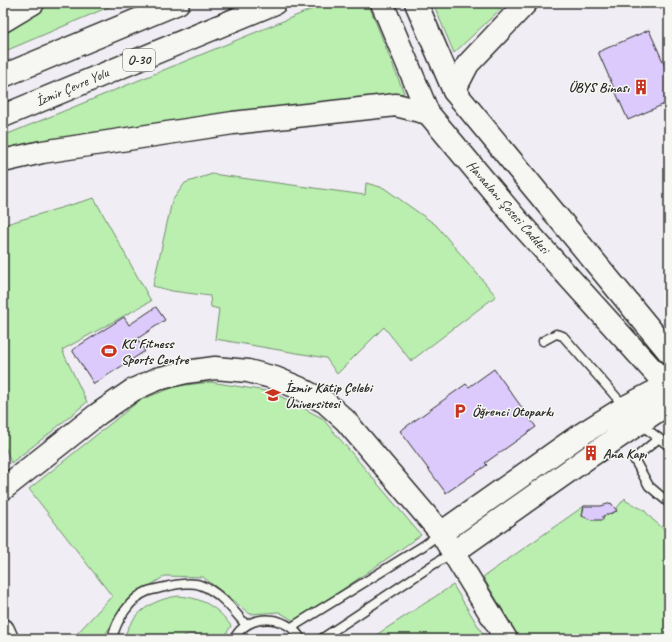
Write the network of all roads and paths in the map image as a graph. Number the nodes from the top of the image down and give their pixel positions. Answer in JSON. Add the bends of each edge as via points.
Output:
{"nodes":[{"id":1,"x":32,"y":3,"type":"edge"},
{"id":2,"x":178,"y":3,"type":"edge"},
{"id":3,"x":275,"y":3,"type":"edge"},
{"id":4,"x":382,"y":3,"type":"edge"},
{"id":5,"x":416,"y":3,"type":"edge"},
{"id":6,"x":526,"y":3,"type":"edge"},
{"id":7,"x":3,"y":21,"type":"edge"},
{"id":8,"x":3,"y":76,"type":"edge"},
{"id":9,"x":454,"y":91,"type":"junction"},
{"id":10,"x":428,"y":113,"type":"junction"},
{"id":11,"x":3,"y":116,"type":"edge"},
{"id":12,"x":3,"y":161,"type":"edge"},
{"id":13,"x":543,"y":341,"type":"dead end"},
{"id":14,"x":669,"y":352,"type":"edge"},
{"id":15,"x":668,"y":390,"type":"edge"},
{"id":16,"x":632,"y":415,"type":"junction"},
{"id":17,"x":659,"y":438,"type":"junction"},
{"id":18,"x":669,"y":446,"type":"edge"},
{"id":19,"x":3,"y":489,"type":"edge"},
{"id":20,"x":669,"y":503,"type":"edge"},
{"id":21,"x":441,"y":533,"type":"junction"},
{"id":22,"x":454,"y":552,"type":"junction"},
{"id":23,"x":246,"y":625,"type":"junction"},
{"id":24,"x":292,"y":628,"type":"junction"},
{"id":25,"x":3,"y":630,"type":"edge"},
{"id":26,"x":3,"y":636,"type":"edge"},
{"id":27,"x":7,"y":639,"type":"edge"},
{"id":28,"x":112,"y":639,"type":"edge"},
{"id":29,"x":234,"y":639,"type":"edge"},
{"id":30,"x":301,"y":639,"type":"edge"},
{"id":31,"x":321,"y":639,"type":"edge"},
{"id":32,"x":506,"y":639,"type":"edge"}],
"edges":[{"from":1,"to":7,"type":"main road"},
{"from":2,"to":8,"type":"main road"},
{"from":3,"to":11,"type":"main road","name":"İzmir Çevre Yolu","number":"O-30"},
{"from":4,"to":10,"type":"main road","name":"Havaalanı Şosesi Caddesi"},
{"from":5,"to":9,"type":"main road"},
{"from":6,"to":9,"type":"main road","via":[[468,64]]},
{"from":9,"to":14,"type":"main road"},
{"from":10,"to":12,"type":"main road","via":[[396,104],[233,123],[42,152]]},
{"from":10,"to":15,"type":"main road","name":"Havaalanı Şosesi Caddesi","via":[[518,221]]},
{"from":13,"to":16,"type":"lane","via":[[556,334],[563,336]]},
{"from":15,"to":16,"type":"main road"},
{"from":16,"to":17,"type":"lane"},
{"from":16,"to":21,"type":"main road","via":[[577,437]]},
{"from":16,"to":22,"type":"main road","via":[[590,456]]},
{"from":17,"to":18,"type":"lane"},
{"from":17,"to":20,"type":"lane","via":[[634,459],[649,486]]},
{"from":19,"to":21,"type":"main road","via":[[98,414],[133,390],[157,379],[186,372],[215,368],[248,371],[275,378],[325,402],[345,420]]},
{"from":21,"to":22,"type":"main road"},
{"from":21,"to":24,"type":"lane"},
{"from":22,"to":31,"type":"lane"},
{"from":22,"to":32,"type":"main road"},
{"from":23,"to":24,"type":"lane","via":[[257,620],[269,619],[281,621]]},
{"from":23,"to":28,"type":"lane","via":[[227,603],[213,592],[199,584],[177,584],[147,591],[134,600],[118,622]]},
{"from":23,"to":29,"type":"lane"},
{"from":24,"to":30,"type":"lane"},
{"from":25,"to":27,"type":"main road"},
{"from":26,"to":27,"type":"main road"}]}
